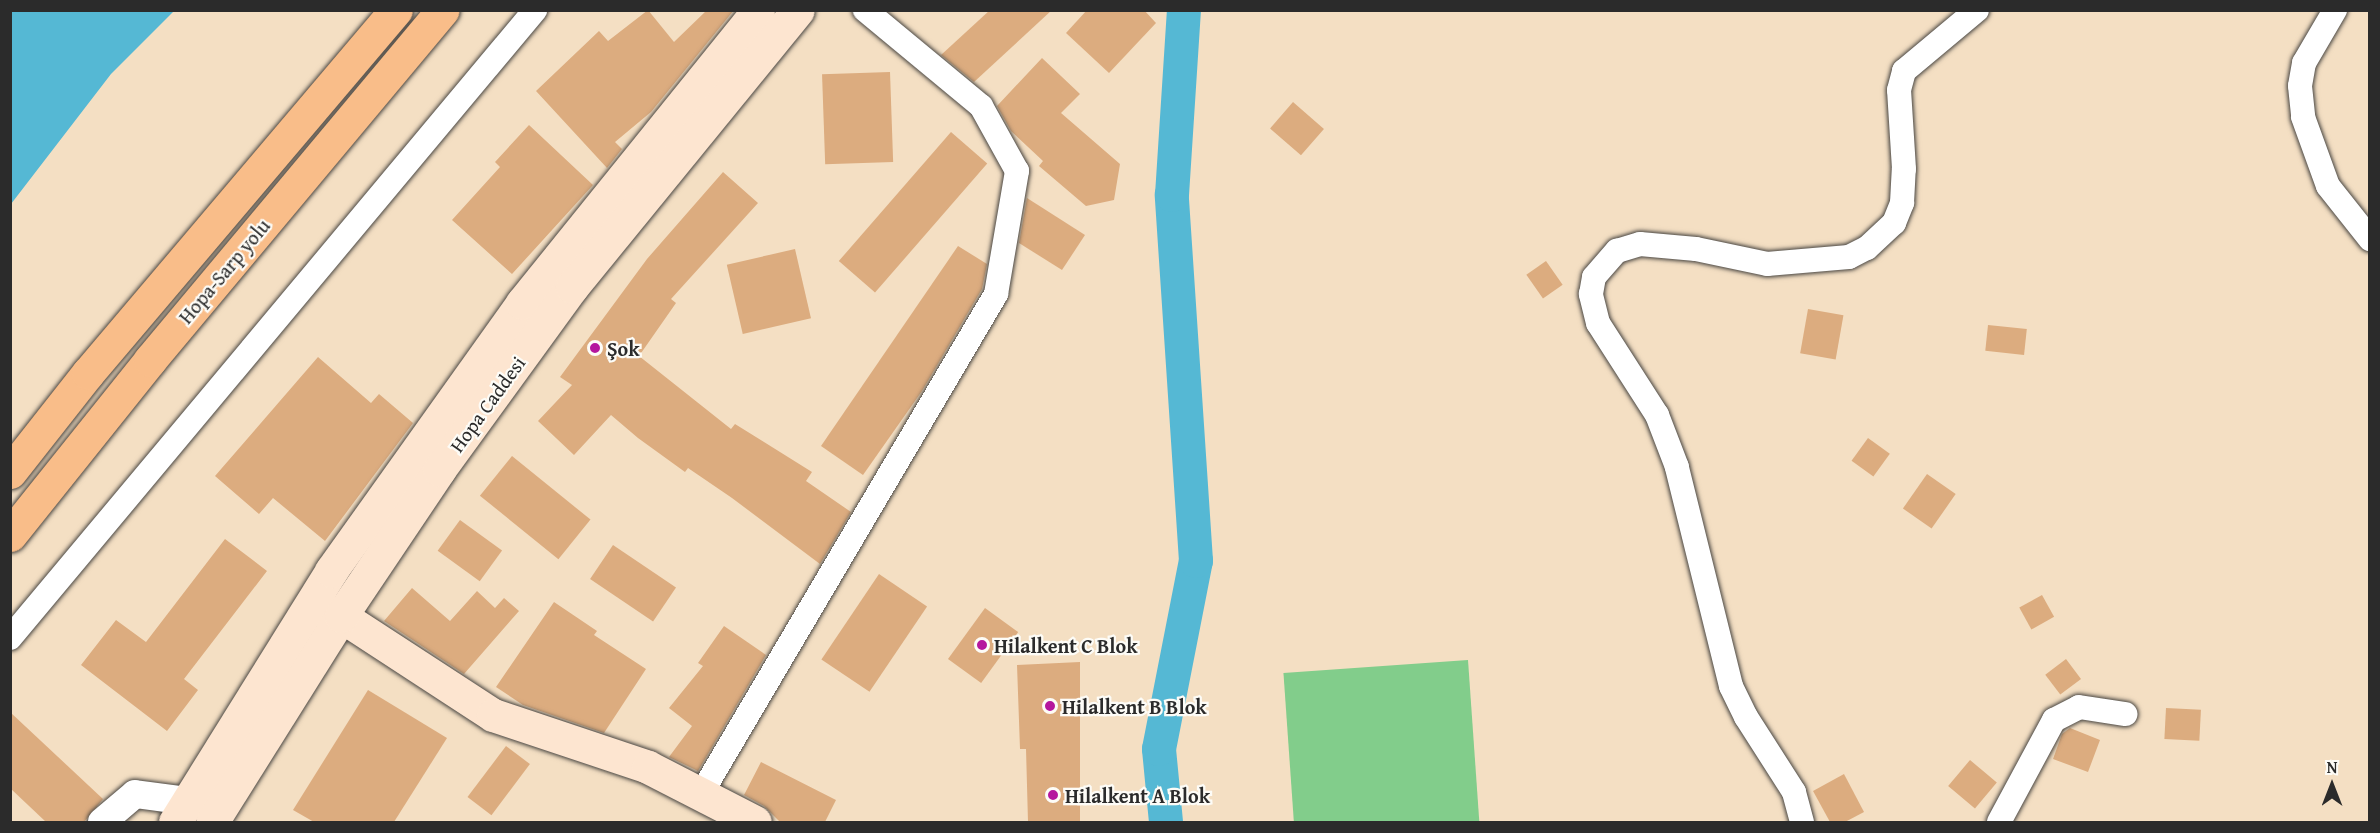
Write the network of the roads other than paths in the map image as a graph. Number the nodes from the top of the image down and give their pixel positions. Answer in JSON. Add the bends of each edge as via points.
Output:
{"nodes":[{"id":1,"x":396,"y":10,"type":"edge"},
{"id":2,"x":443,"y":10,"type":"edge"},
{"id":3,"x":535,"y":10,"type":"edge"},
{"id":4,"x":758,"y":10,"type":"edge"},
{"id":5,"x":798,"y":10,"type":"edge"},
{"id":6,"x":865,"y":10,"type":"edge"},
{"id":7,"x":1977,"y":10,"type":"edge"},
{"id":8,"x":2335,"y":10,"type":"edge"},
{"id":9,"x":2370,"y":239,"type":"edge"},
{"id":10,"x":10,"y":472,"type":"edge"},
{"id":11,"x":10,"y":536,"type":"edge"},
{"id":12,"x":310,"y":604,"type":"junction"},
{"id":13,"x":341,"y":616,"type":"junction"},
{"id":14,"x":10,"y":638,"type":"edge"},
{"id":15,"x":2125,"y":714,"type":"dead end"},
{"id":16,"x":701,"y":794,"type":"junction"},
{"id":17,"x":181,"y":812,"type":"edge"},
{"id":18,"x":102,"y":822,"type":"edge"},
{"id":19,"x":212,"y":822,"type":"edge"},
{"id":20,"x":756,"y":822,"type":"edge"},
{"id":21,"x":1802,"y":822,"type":"edge"},
{"id":22,"x":1999,"y":822,"type":"edge"}],
"edges":[{"from":1,"to":10,"type":"highway","via":[[96,364]]},
{"from":2,"to":11,"type":"highway","name":"Hopa-Sarp yolu","via":[[150,360]]},
{"from":3,"to":14,"type":"street"},
{"from":4,"to":12,"type":"main road","name":"Hopa Caddesi","via":[[522,303]]},
{"from":5,"to":13,"type":"main road","name":"Hopa Caddesi","via":[[572,287],[439,470]]},
{"from":6,"to":16,"type":"street","via":[[981,106],[1017,171],[996,294],[970,344]]},
{"from":7,"to":21,"type":"street","via":[[1904,71],[1899,90],[1902,203],[1894,223],[1867,248],[1849,257],[1767,264],[1696,249],[1640,244],[1617,251],[1594,277],[1591,294],[1598,323],[1657,416],[1677,467],[1731,686],[1794,792]]},
{"from":8,"to":9,"type":"street","via":[[2304,63],[2300,86],[2303,117],[2328,186]]},
{"from":12,"to":13,"type":"main road"},
{"from":12,"to":17,"type":"main road","name":"Hopa Caddesi"},
{"from":13,"to":16,"type":"main road","via":[[493,715],[648,767]]},
{"from":13,"to":19,"type":"main road","name":"Hopa Caddesi"},
{"from":15,"to":22,"type":"street","via":[[2079,707],[2054,720]]},
{"from":16,"to":20,"type":"main road"},
{"from":17,"to":18,"type":"street","via":[[135,794]]}]}
